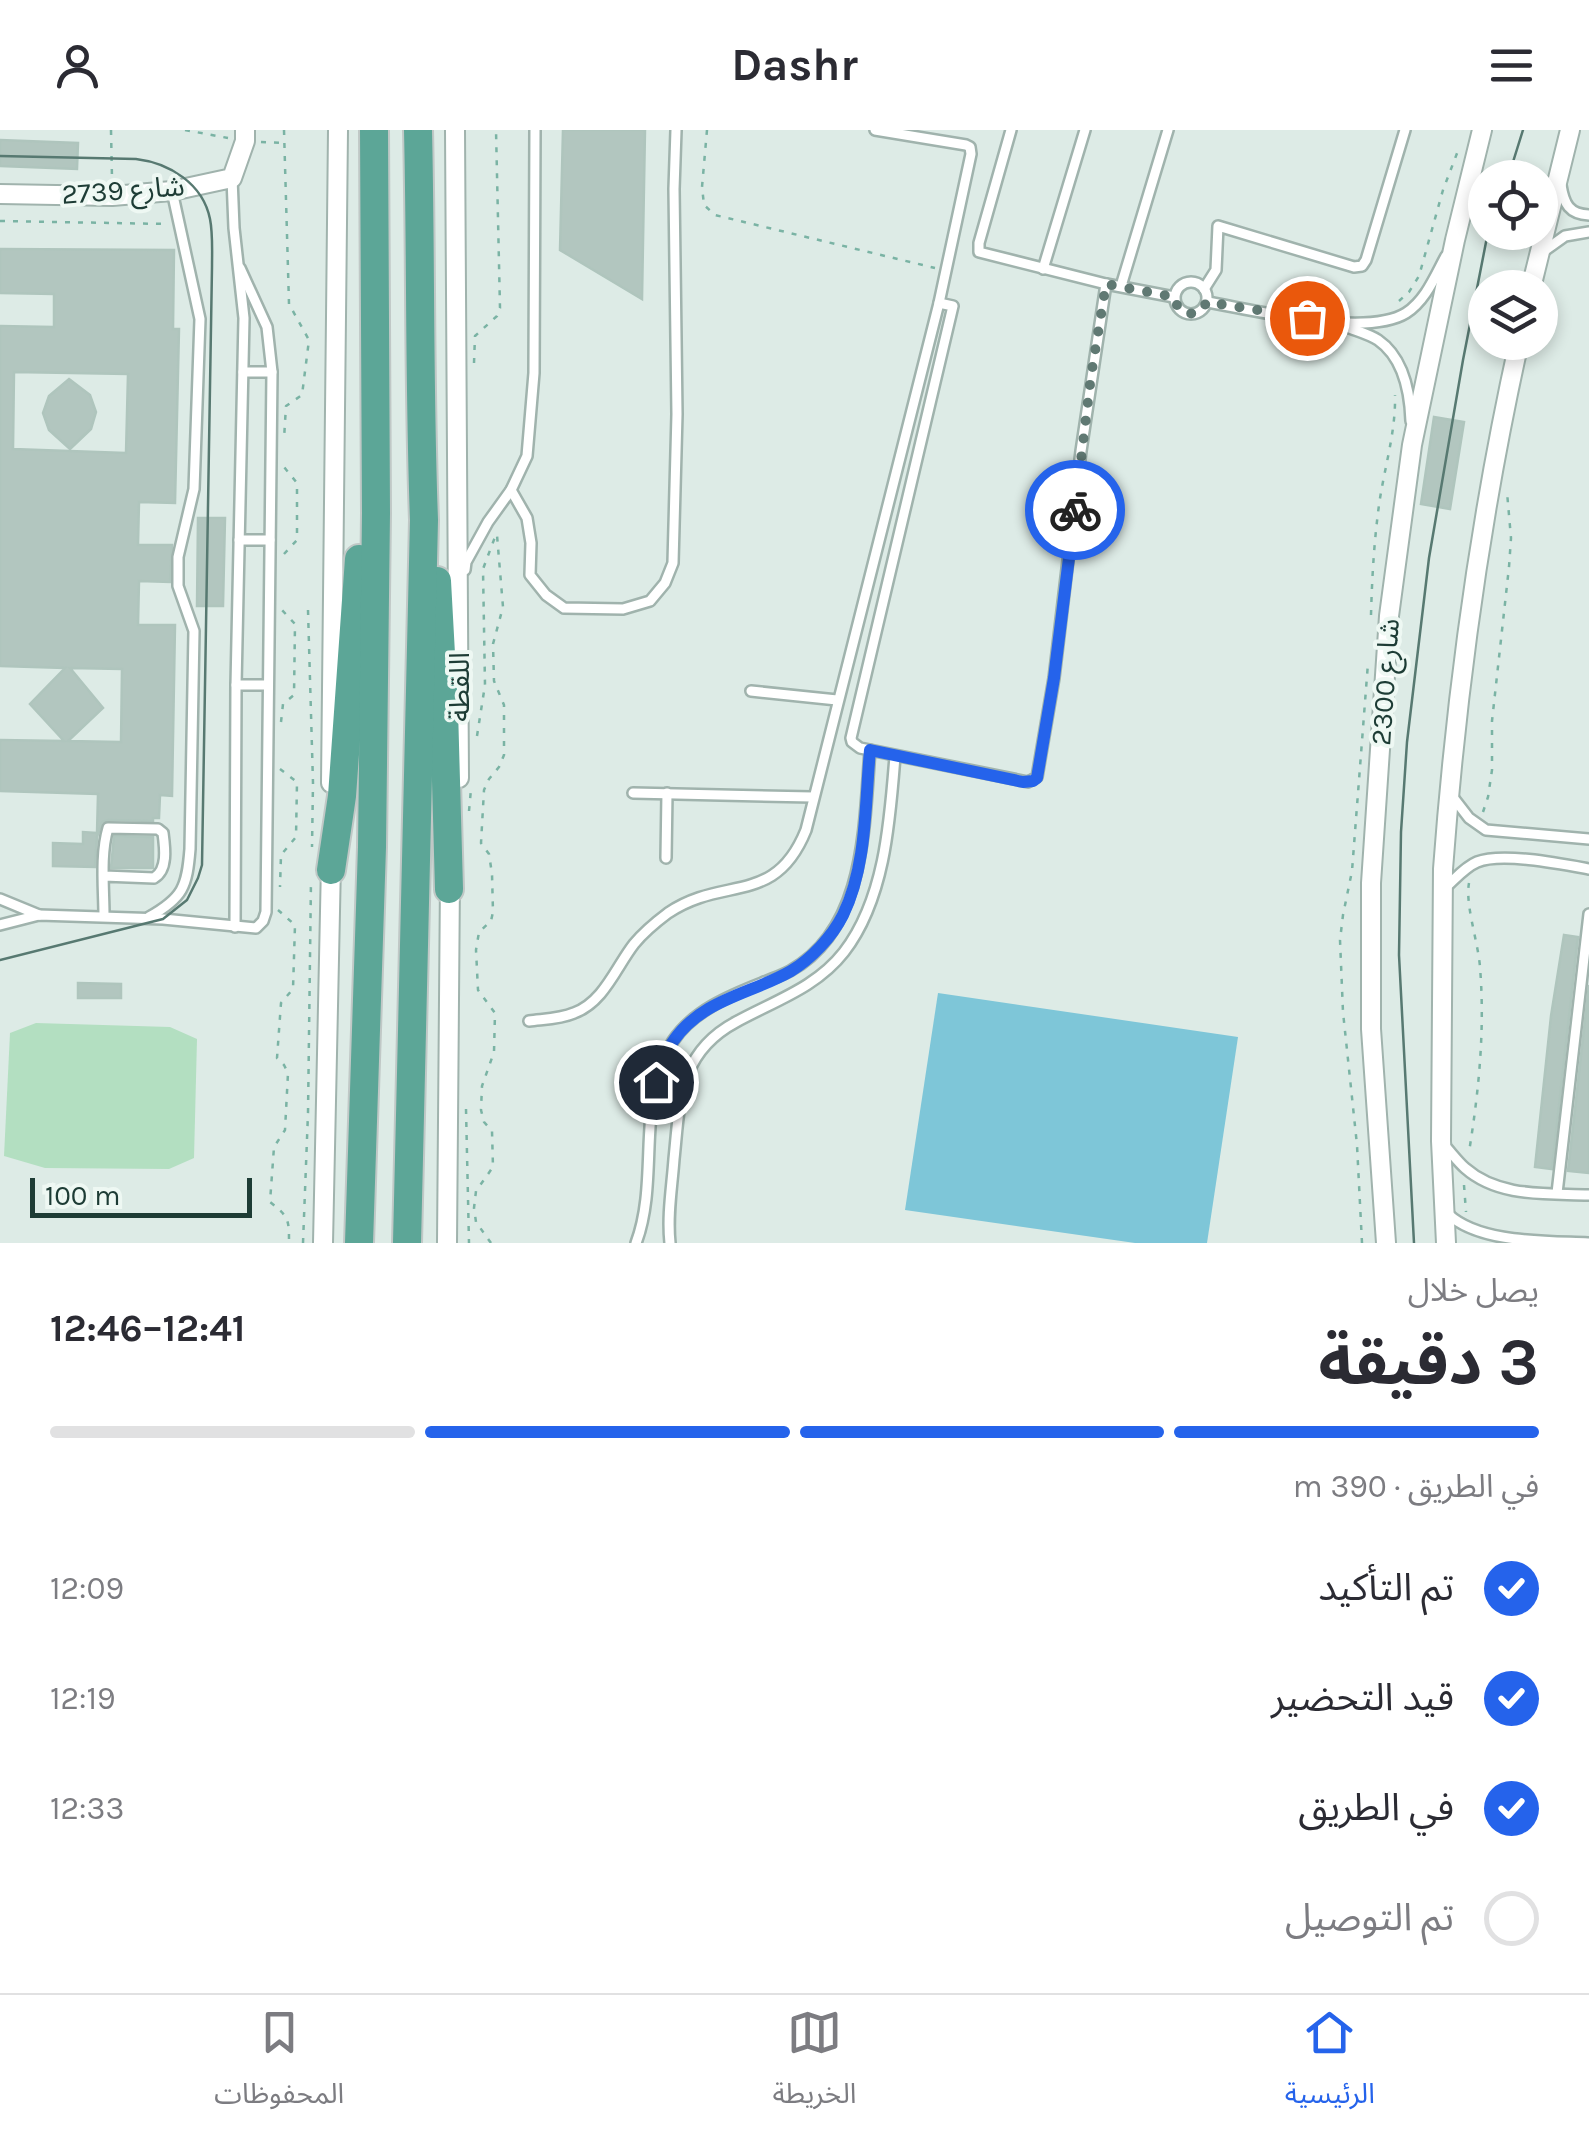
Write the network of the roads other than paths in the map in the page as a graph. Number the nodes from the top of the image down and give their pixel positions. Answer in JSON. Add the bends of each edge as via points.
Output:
{"nodes":[{"id":1,"x":244,"y":130,"type":"edge"},
{"id":2,"x":338,"y":130,"type":"edge"},
{"id":3,"x":374,"y":130,"type":"edge"},
{"id":4,"x":418,"y":130,"type":"edge"},
{"id":5,"x":454,"y":130,"type":"edge"},
{"id":6,"x":534,"y":130,"type":"edge"},
{"id":7,"x":676,"y":130,"type":"edge"},
{"id":8,"x":875,"y":130,"type":"edge"},
{"id":9,"x":1011,"y":130,"type":"edge"},
{"id":10,"x":1086,"y":130,"type":"edge"},
{"id":11,"x":1168,"y":130,"type":"edge"},
{"id":12,"x":1405,"y":130,"type":"edge"},
{"id":13,"x":1482,"y":130,"type":"edge"},
{"id":14,"x":1570,"y":130,"type":"edge"},
{"id":15,"x":888,"y":131,"type":"edge"},
{"id":16,"x":235,"y":172,"type":"junction"},
{"id":17,"x":1559,"y":172,"type":"junction"},
{"id":18,"x":172,"y":190,"type":"junction"},
{"id":19,"x":0,"y":194,"type":"edge"},
{"id":20,"x":1589,"y":215,"type":"edge"},
{"id":21,"x":1589,"y":232,"type":"edge"},
{"id":22,"x":1454,"y":240,"type":"junction"},
{"id":23,"x":1538,"y":256,"type":"junction"},
{"id":24,"x":240,"y":268,"type":"junction"},
{"id":25,"x":1043,"y":269,"type":"junction"},
{"id":26,"x":1535,"y":270,"type":"edge"},
{"id":27,"x":1106,"y":284,"type":"junction"},
{"id":28,"x":1121,"y":286,"type":"junction"},
{"id":29,"x":1204,"y":288,"type":"junction"},
{"id":30,"x":1174,"y":297,"type":"junction"},
{"id":31,"x":1207,"y":302,"type":"junction"},
{"id":32,"x":939,"y":303,"type":"junction"},
{"id":33,"x":1340,"y":324,"type":"junction"},
{"id":34,"x":1515,"y":360,"type":"edge"},
{"id":35,"x":244,"y":372,"type":"junction"},
{"id":36,"x":272,"y":372,"type":"junction"},
{"id":37,"x":375,"y":378,"type":"junction"},
{"id":38,"x":1412,"y":445,"type":"junction"},
{"id":39,"x":511,"y":490,"type":"junction"},
{"id":40,"x":424,"y":520,"type":"junction"},
{"id":41,"x":239,"y":540,"type":"junction"},
{"id":42,"x":270,"y":540,"type":"junction"},
{"id":43,"x":236,"y":685,"type":"junction"},
{"id":44,"x":268,"y":685,"type":"junction"},
{"id":45,"x":751,"y":692,"type":"dead end"},
{"id":46,"x":837,"y":700,"type":"junction"},
{"id":47,"x":460,"y":734,"type":"junction"},
{"id":48,"x":870,"y":750,"type":"junction"},
{"id":49,"x":895,"y":756,"type":"junction"},
{"id":50,"x":632,"y":793,"type":"dead end"},
{"id":51,"x":667,"y":794,"type":"junction"},
{"id":52,"x":1450,"y":795,"type":"junction"},
{"id":53,"x":812,"y":797,"type":"junction"},
{"id":54,"x":1589,"y":839,"type":"edge"},
{"id":55,"x":666,"y":858,"type":"dead end"},
{"id":56,"x":1589,"y":869,"type":"edge"},
{"id":57,"x":318,"y":872,"type":"junction"},
{"id":58,"x":104,"y":876,"type":"junction"},
{"id":59,"x":449,"y":889,"type":"junction"},
{"id":60,"x":1444,"y":889,"type":"junction"},
{"id":61,"x":0,"y":899,"type":"edge"},
{"id":62,"x":38,"y":915,"type":"junction"},
{"id":63,"x":104,"y":916,"type":"junction"},
{"id":64,"x":146,"y":919,"type":"junction"},
{"id":65,"x":1589,"y":919,"type":"edge"},
{"id":66,"x":0,"y":925,"type":"edge"},
{"id":67,"x":235,"y":927,"type":"junction"},
{"id":68,"x":529,"y":1021,"type":"dead end"},
{"id":69,"x":1441,"y":1141,"type":"junction"},
{"id":70,"x":1556,"y":1193,"type":"junction"},
{"id":71,"x":1589,"y":1195,"type":"edge"},
{"id":72,"x":1446,"y":1212,"type":"junction"},
{"id":73,"x":1510,"y":1241,"type":"edge"},
{"id":74,"x":323,"y":1243,"type":"edge"},
{"id":75,"x":359,"y":1243,"type":"edge"},
{"id":76,"x":407,"y":1243,"type":"edge"},
{"id":77,"x":447,"y":1243,"type":"edge"},
{"id":78,"x":636,"y":1243,"type":"edge"},
{"id":79,"x":670,"y":1243,"type":"edge"},
{"id":80,"x":1386,"y":1243,"type":"edge"},
{"id":81,"x":1446,"y":1243,"type":"edge"},
{"id":82,"x":1588,"y":1243,"type":"edge"}],
"edges":[{"from":1,"to":16,"type":"street"},
{"from":2,"to":57,"type":"street"},
{"from":3,"to":37,"type":"main road"},
{"from":4,"to":40,"type":"main road","name":"اللقطة"},
{"from":5,"to":47,"type":"street","name":"اللقطة"},
{"from":6,"to":39,"type":"lane","via":[[534,373],[527,456]]},
{"from":7,"to":39,"type":"lane","via":[[677,414],[673,563],[665,583],[650,601],[623,609],[564,608],[530,575],[527,518]]},
{"from":8,"to":15,"type":"lane"},
{"from":9,"to":25,"type":"lane","via":[[978,250]]},
{"from":10,"to":25,"type":"lane"},
{"from":11,"to":28,"type":"lane"},
{"from":12,"to":29,"type":"lane","via":[[1362,266],[1218,226],[1216,270]]},
{"from":13,"to":22,"type":"street","name":"شارع 2300"},
{"from":14,"to":17,"type":"street"},
{"from":15,"to":32,"type":"lane","via":[[970,147]]},
{"from":16,"to":18,"type":"street","name":"شارع 2739"},
{"from":16,"to":24,"type":"lane"},
{"from":17,"to":20,"type":"lane","via":[[1565,204]]},
{"from":17,"to":23,"type":"street"},
{"from":18,"to":19,"type":"street","name":"شارع 2739"},
{"from":18,"to":64,"type":"lane","via":[[200,320],[194,490],[178,558],[178,586],[194,631],[190,849],[188,880],[174,901]]},
{"from":21,"to":23,"type":"lane","via":[[1565,236]]},
{"from":22,"to":33,"type":"lane","via":[[1408,312],[1378,323]]},
{"from":22,"to":38,"type":"street","name":"شارع 2300"},
{"from":23,"to":26,"type":"street"},
{"from":24,"to":35,"type":"lane"},
{"from":24,"to":36,"type":"lane","via":[[266,327]]},
{"from":25,"to":27,"type":"lane"},
{"from":27,"to":28,"type":"lane"},
{"from":27,"to":49,"type":"lane","via":[[1039,772],[1028,782]]},
{"from":28,"to":30,"type":"lane"},
{"from":29,"to":30,"type":"lane","via":[[1186,282]]},
{"from":29,"to":31,"type":"lane"},
{"from":30,"to":31,"type":"lane","via":[[1188,314]]},
{"from":31,"to":33,"type":"lane"},
{"from":32,"to":46,"type":"lane"},
{"from":32,"to":48,"type":"lane","via":[[953,306],[851,733],[855,746]]},
{"from":33,"to":38,"type":"lane","via":[[1378,340],[1400,367]]},
{"from":34,"to":52,"type":"street","via":[[1462,681]]},
{"from":35,"to":36,"type":"lane"},
{"from":35,"to":41,"type":"lane"},
{"from":36,"to":42,"type":"lane"},
{"from":37,"to":57,"type":"main road","via":[[342,796]]},
{"from":37,"to":75,"type":"main road","via":[[372,846]]},
{"from":38,"to":80,"type":"street","name":"شارع 2300","via":[[1390,616],[1371,884],[1372,1029]]},
{"from":39,"to":47,"type":"lane","via":[[466,562]]},
{"from":40,"to":59,"type":"main road","via":[[439,595]]},
{"from":40,"to":76,"type":"main road","name":"اللقطة"},
{"from":41,"to":42,"type":"lane"},
{"from":41,"to":43,"type":"lane"},
{"from":42,"to":44,"type":"lane"},
{"from":43,"to":44,"type":"lane"},
{"from":43,"to":67,"type":"lane"},
{"from":44,"to":67,"type":"lane","via":[[266,912],[256,928]]},
{"from":45,"to":46,"type":"lane"},
{"from":46,"to":53,"type":"lane"},
{"from":47,"to":59,"type":"street","name":"اللقطة"},
{"from":48,"to":49,"type":"lane"},
{"from":48,"to":78,"type":"lane","via":[[857,872],[837,924],[790,971],[728,997],[688,1024],[663,1060]]},
{"from":49,"to":79,"type":"lane","via":[[878,878],[844,951],[802,989],[721,1030],[687,1073]]},
{"from":50,"to":51,"type":"lane"},
{"from":51,"to":53,"type":"lane"},
{"from":51,"to":55,"type":"lane"},
{"from":52,"to":54,"type":"lane","via":[[1478,825],[1498,832]]},
{"from":52,"to":60,"type":"street"},
{"from":53,"to":68,"type":"lane","via":[[799,847],[775,876],[670,912],[636,942],[584,1009]]},
{"from":56,"to":60,"type":"lane","via":[[1496,858],[1475,863]]},
{"from":57,"to":74,"type":"street"},
{"from":58,"to":58,"type":"lane","via":[[108,828],[164,834],[160,874]]},
{"from":58,"to":63,"type":"lane"},
{"from":59,"to":77,"type":"street","name":"اللقطة"},
{"from":60,"to":69,"type":"street"},
{"from":61,"to":62,"type":"lane"},
{"from":62,"to":63,"type":"lane"},
{"from":62,"to":66,"type":"lane"},
{"from":63,"to":64,"type":"lane"},
{"from":64,"to":67,"type":"lane"},
{"from":65,"to":70,"type":"lane"},
{"from":69,"to":70,"type":"lane","via":[[1466,1169],[1493,1184]]},
{"from":69,"to":72,"type":"street"},
{"from":70,"to":71,"type":"lane"},
{"from":72,"to":73,"type":"lane","via":[[1469,1236]]},
{"from":72,"to":81,"type":"street"},
{"from":73,"to":82,"type":"lane"}]}
